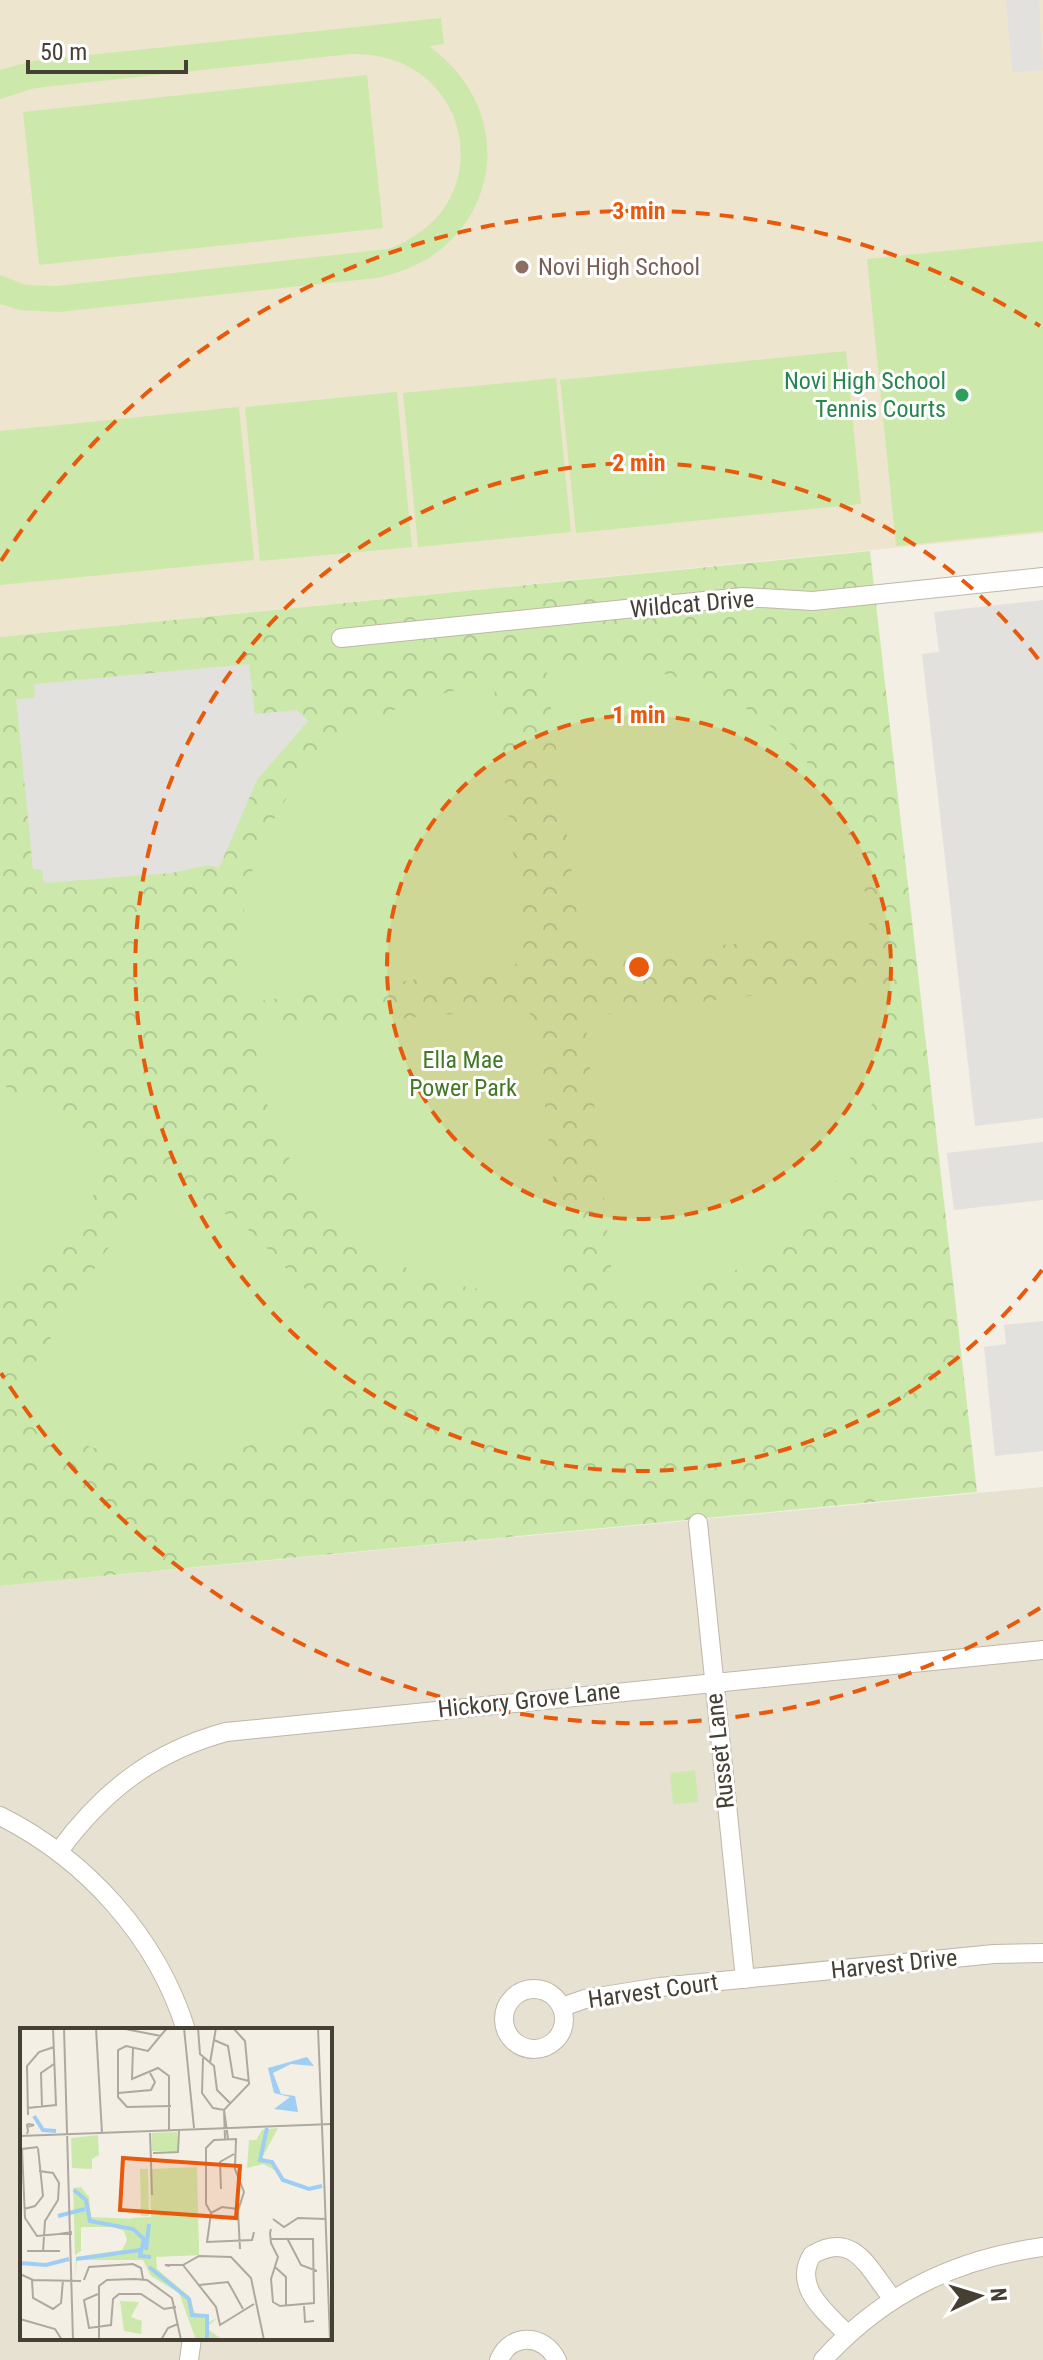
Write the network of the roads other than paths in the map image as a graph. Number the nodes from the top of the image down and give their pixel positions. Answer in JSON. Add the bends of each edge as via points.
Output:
{"nodes":[{"id":1,"x":1043,"y":577,"type":"edge"},
{"id":2,"x":341,"y":638,"type":"dead end"},
{"id":3,"x":698,"y":1523,"type":"dead end"},
{"id":4,"x":1043,"y":1650,"type":"edge"},
{"id":5,"x":713,"y":1682,"type":"junction"},
{"id":6,"x":0,"y":1816,"type":"edge"},
{"id":7,"x":59,"y":1851,"type":"junction"},
{"id":8,"x":1043,"y":1953,"type":"edge"},
{"id":9,"x":745,"y":1979,"type":"junction"},
{"id":10,"x":562,"y":2007,"type":"dead end"},
{"id":11,"x":185,"y":2028,"type":"edge"},
{"id":12,"x":1043,"y":2247,"type":"edge"},
{"id":13,"x":892,"y":2298,"type":"junction"},
{"id":14,"x":847,"y":2334,"type":"junction"},
{"id":15,"x":192,"y":2340,"type":"edge"},
{"id":16,"x":189,"y":2360,"type":"edge"},
{"id":17,"x":499,"y":2360,"type":"edge"},
{"id":18,"x":557,"y":2360,"type":"edge"},
{"id":19,"x":823,"y":2360,"type":"edge"}],
"edges":[{"from":1,"to":2,"type":"street","name":"Wildcat Drive","via":[[823,600],[743,597]]},
{"from":3,"to":5,"type":"street","name":"Russet Lane"},
{"from":4,"to":5,"type":"street","name":"Hickory Grove Lane"},
{"from":5,"to":7,"type":"street","name":"Hickory Grove Lane","via":[[226,1732],[171,1751],[128,1776],[92,1808]]},
{"from":5,"to":9,"type":"street","name":"Russet Lane"},
{"from":6,"to":7,"type":"street"},
{"from":7,"to":11,"type":"street","via":[[140,1936]]},
{"from":8,"to":9,"type":"street","name":"Harvest Drive"},
{"from":9,"to":10,"type":"street","name":"Harvest Court","via":[[621,1993]]},
{"from":12,"to":13,"type":"street","via":[[970,2262]]},
{"from":13,"to":14,"type":"street"},
{"from":13,"to":14,"type":"street","via":[[846,2246],[832,2245],[812,2255],[804,2273],[807,2287]]},
{"from":14,"to":19,"type":"street"},
{"from":15,"to":16,"type":"street"},
{"from":17,"to":18,"type":"street","via":[[507,2347],[525,2339],[544,2343]]}]}
